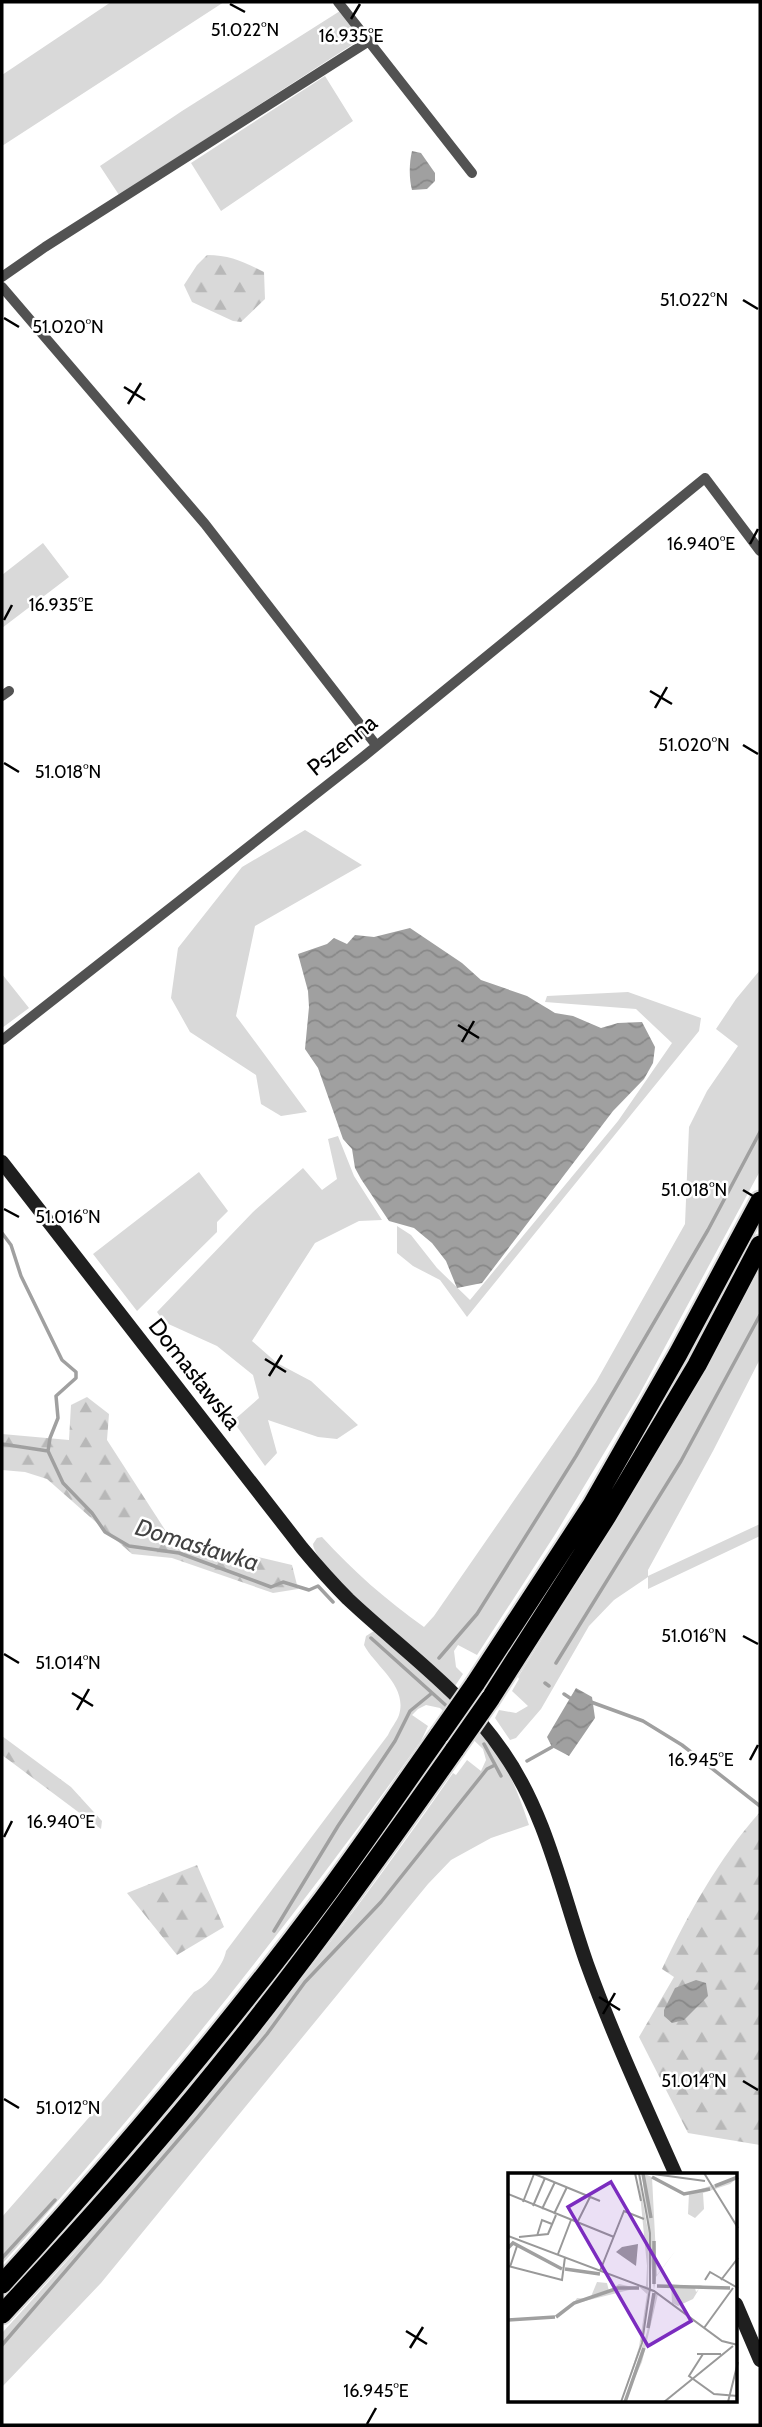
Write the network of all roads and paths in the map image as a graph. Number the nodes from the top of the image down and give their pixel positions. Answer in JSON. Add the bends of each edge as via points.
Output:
{"nodes":[{"id":1,"x":338,"y":2,"type":"edge"},
{"id":2,"x":369,"y":41,"type":"junction"},
{"id":3,"x":472,"y":173,"type":"dead end"},
{"id":4,"x":2,"y":277,"type":"edge"},
{"id":5,"x":2,"y":287,"type":"edge"},
{"id":6,"x":760,"y":551,"type":"edge"},
{"id":7,"x":376,"y":744,"type":"junction"},
{"id":8,"x":2,"y":1040,"type":"edge"},
{"id":9,"x":2,"y":1162,"type":"edge"},
{"id":10,"x":760,"y":1200,"type":"edge"},
{"id":11,"x":760,"y":1245,"type":"edge"},
{"id":12,"x":675,"y":2173,"type":"edge"},
{"id":13,"x":2,"y":2284,"type":"edge"},
{"id":14,"x":738,"y":2309,"type":"edge"},
{"id":15,"x":2,"y":2314,"type":"edge"},
{"id":16,"x":760,"y":2360,"type":"edge"}],
"edges":[{"from":1,"to":2,"type":"street"},
{"from":2,"to":3,"type":"street"},
{"from":2,"to":4,"type":"street"},
{"from":5,"to":7,"type":"street","via":[[205,524]]},
{"from":6,"to":7,"type":"street","name":"Pszenna","via":[[705,478]]},
{"from":7,"to":8,"type":"street","name":"Pszenna"},
{"from":9,"to":12,"type":"street","name":"Domasławska","via":[[302,1548],[359,1609],[451,1690],[487,1730],[523,1785],[546,1839],[592,1978]]},
{"from":10,"to":13,"type":"highway","bridge":true,"via":[[592,1505],[475,1684],[322,1900],[186,2073]]},
{"from":11,"to":15,"type":"highway","bridge":true,"via":[[697,1365],[607,1516],[455,1749],[337,1913],[195,2095]]},
{"from":14,"to":16,"type":"street"}]}
